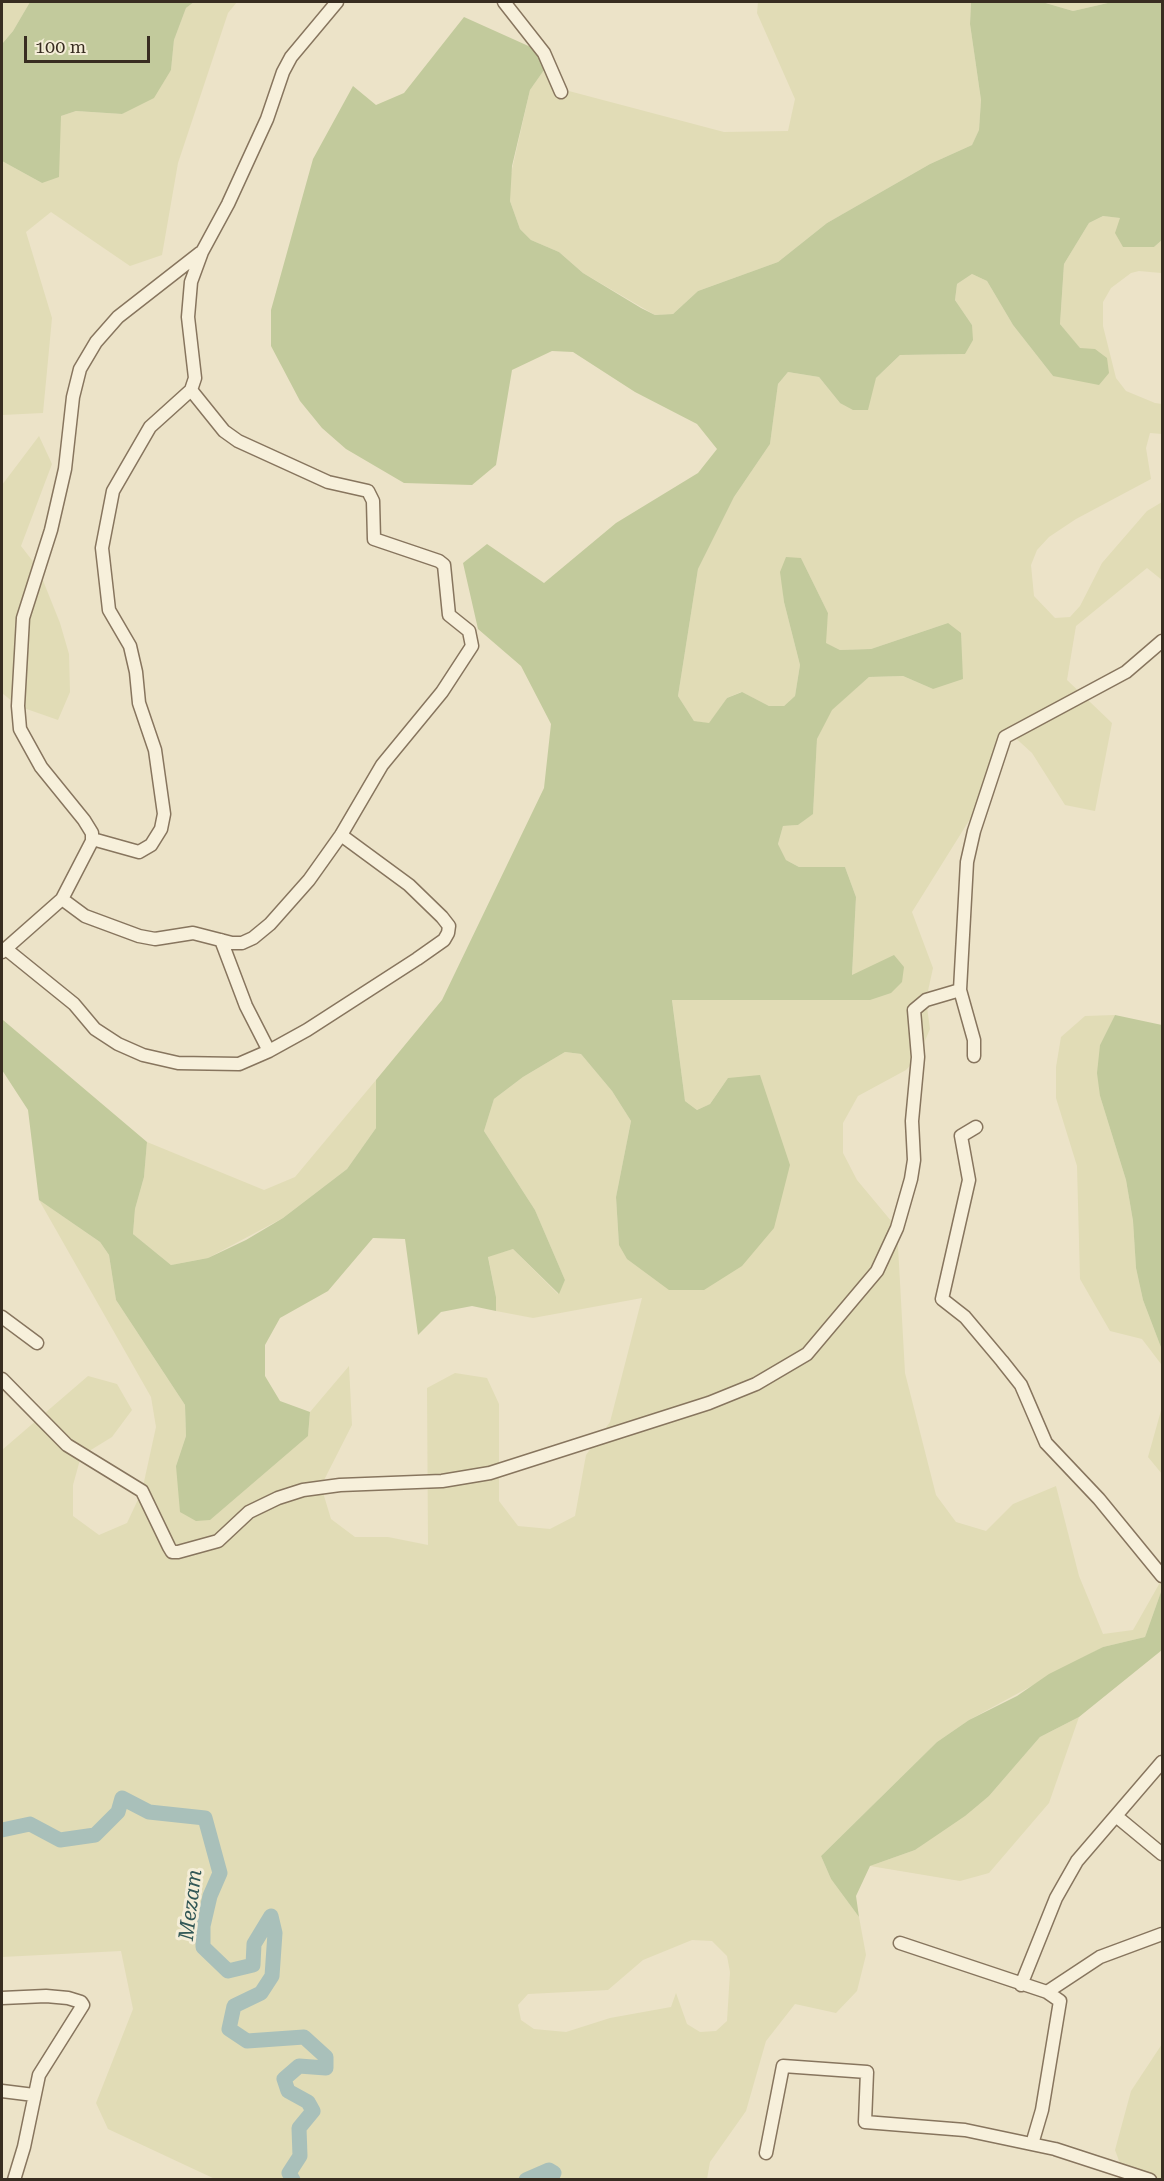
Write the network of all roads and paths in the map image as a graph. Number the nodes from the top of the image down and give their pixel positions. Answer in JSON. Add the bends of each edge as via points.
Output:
{"nodes":[{"id":1,"x":338,"y":2,"type":"edge"},
{"id":2,"x":504,"y":2,"type":"edge"},
{"id":3,"x":561,"y":92,"type":"dead end"},
{"id":4,"x":202,"y":252,"type":"junction"},
{"id":5,"x":191,"y":390,"type":"junction"},
{"id":6,"x":1162,"y":641,"type":"edge"},
{"id":7,"x":341,"y":835,"type":"junction"},
{"id":8,"x":92,"y":841,"type":"junction"},
{"id":9,"x":62,"y":899,"type":"junction"},
{"id":10,"x":221,"y":940,"type":"junction"},
{"id":11,"x":4,"y":951,"type":"edge"},
{"id":12,"x":960,"y":990,"type":"junction"},
{"id":13,"x":269,"y":1051,"type":"junction"},
{"id":14,"x":974,"y":1056,"type":"dead end"},
{"id":15,"x":976,"y":1127,"type":"dead end"},
{"id":16,"x":2,"y":1317,"type":"edge"},
{"id":17,"x":37,"y":1343,"type":"dead end"},
{"id":18,"x":2,"y":1379,"type":"edge"},
{"id":19,"x":1162,"y":1576,"type":"edge"},
{"id":20,"x":1162,"y":1762,"type":"edge"},
{"id":21,"x":1116,"y":1816,"type":"junction"},
{"id":22,"x":1162,"y":1854,"type":"edge"},
{"id":23,"x":1162,"y":1935,"type":"edge"},
{"id":24,"x":900,"y":1943,"type":"dead end"},
{"id":25,"x":1021,"y":1984,"type":"junction"},
{"id":26,"x":1047,"y":1992,"type":"junction"},
{"id":27,"x":2,"y":1998,"type":"edge"},
{"id":28,"x":2,"y":2091,"type":"edge"},
{"id":29,"x":34,"y":2095,"type":"junction"},
{"id":30,"x":1032,"y":2144,"type":"junction"},
{"id":31,"x":766,"y":2153,"type":"dead end"},
{"id":32,"x":14,"y":2180,"type":"edge"},
{"id":33,"x":1150,"y":2180,"type":"edge"}],
"edges":[{"from":1,"to":4,"type":"street","via":[[282,72],[267,119]]},
{"from":2,"to":3,"type":"street","via":[[544,53]]},
{"from":4,"to":5,"type":"street","via":[[191,282],[188,317],[195,378]]},
{"from":4,"to":8,"type":"street","via":[[118,317],[96,342],[80,369],[65,469],[51,530],[23,618],[20,729],[41,767],[84,820]]},
{"from":5,"to":7,"type":"street","via":[[224,431],[238,441],[328,482],[368,491],[374,501],[374,539],[444,565],[449,615],[472,638],[472,646],[442,693],[382,765]]},
{"from":5,"to":8,"type":"street","via":[[150,427],[119,476],[102,548],[110,610],[130,646],[139,703],[155,750],[164,814],[161,829],[151,845],[139,852]]},
{"from":6,"to":12,"type":"street","via":[[1126,672],[1005,737],[974,831],[968,862]]},
{"from":7,"to":10,"type":"street","via":[[309,880],[270,924],[242,943]]},
{"from":7,"to":13,"type":"street","via":[[409,885],[442,917],[449,926],[448,933],[417,959]]},
{"from":8,"to":9,"type":"street"},
{"from":9,"to":10,"type":"street","via":[[85,916],[139,936],[155,939],[193,933]]},
{"from":9,"to":11,"type":"street"},
{"from":10,"to":13,"type":"street","via":[[246,1006]]},
{"from":11,"to":13,"type":"street","via":[[74,1004],[95,1029],[143,1055],[178,1063],[239,1064]]},
{"from":12,"to":14,"type":"street","via":[[974,1040]]},
{"from":12,"to":18,"type":"street","via":[[926,1000],[914,1010],[918,1057],[912,1179],[897,1228],[877,1271],[807,1353],[756,1384],[709,1403],[490,1473],[442,1481],[303,1490],[249,1512],[218,1541],[172,1552],[142,1491],[67,1445]]},
{"from":15,"to":19,"type":"street","via":[[961,1136],[969,1180],[942,1299],[965,1317],[1002,1361],[1021,1385],[1046,1443],[1099,1499]]},
{"from":16,"to":17,"type":"street"},
{"from":20,"to":21,"type":"street"},
{"from":21,"to":22,"type":"street"},
{"from":21,"to":25,"type":"street","via":[[1077,1861],[1061,1889]]},
{"from":23,"to":26,"type":"street","via":[[1100,1957]]},
{"from":24,"to":25,"type":"street"},
{"from":25,"to":26,"type":"street"},
{"from":26,"to":30,"type":"street","via":[[1061,2005]]},
{"from":27,"to":29,"type":"street","via":[[68,1998],[83,2006],[46,2061]]},
{"from":28,"to":29,"type":"street"},
{"from":29,"to":32,"type":"street"},
{"from":30,"to":31,"type":"street","via":[[965,2130],[865,2122],[867,2072],[783,2066]]},
{"from":30,"to":33,"type":"street"}]}
